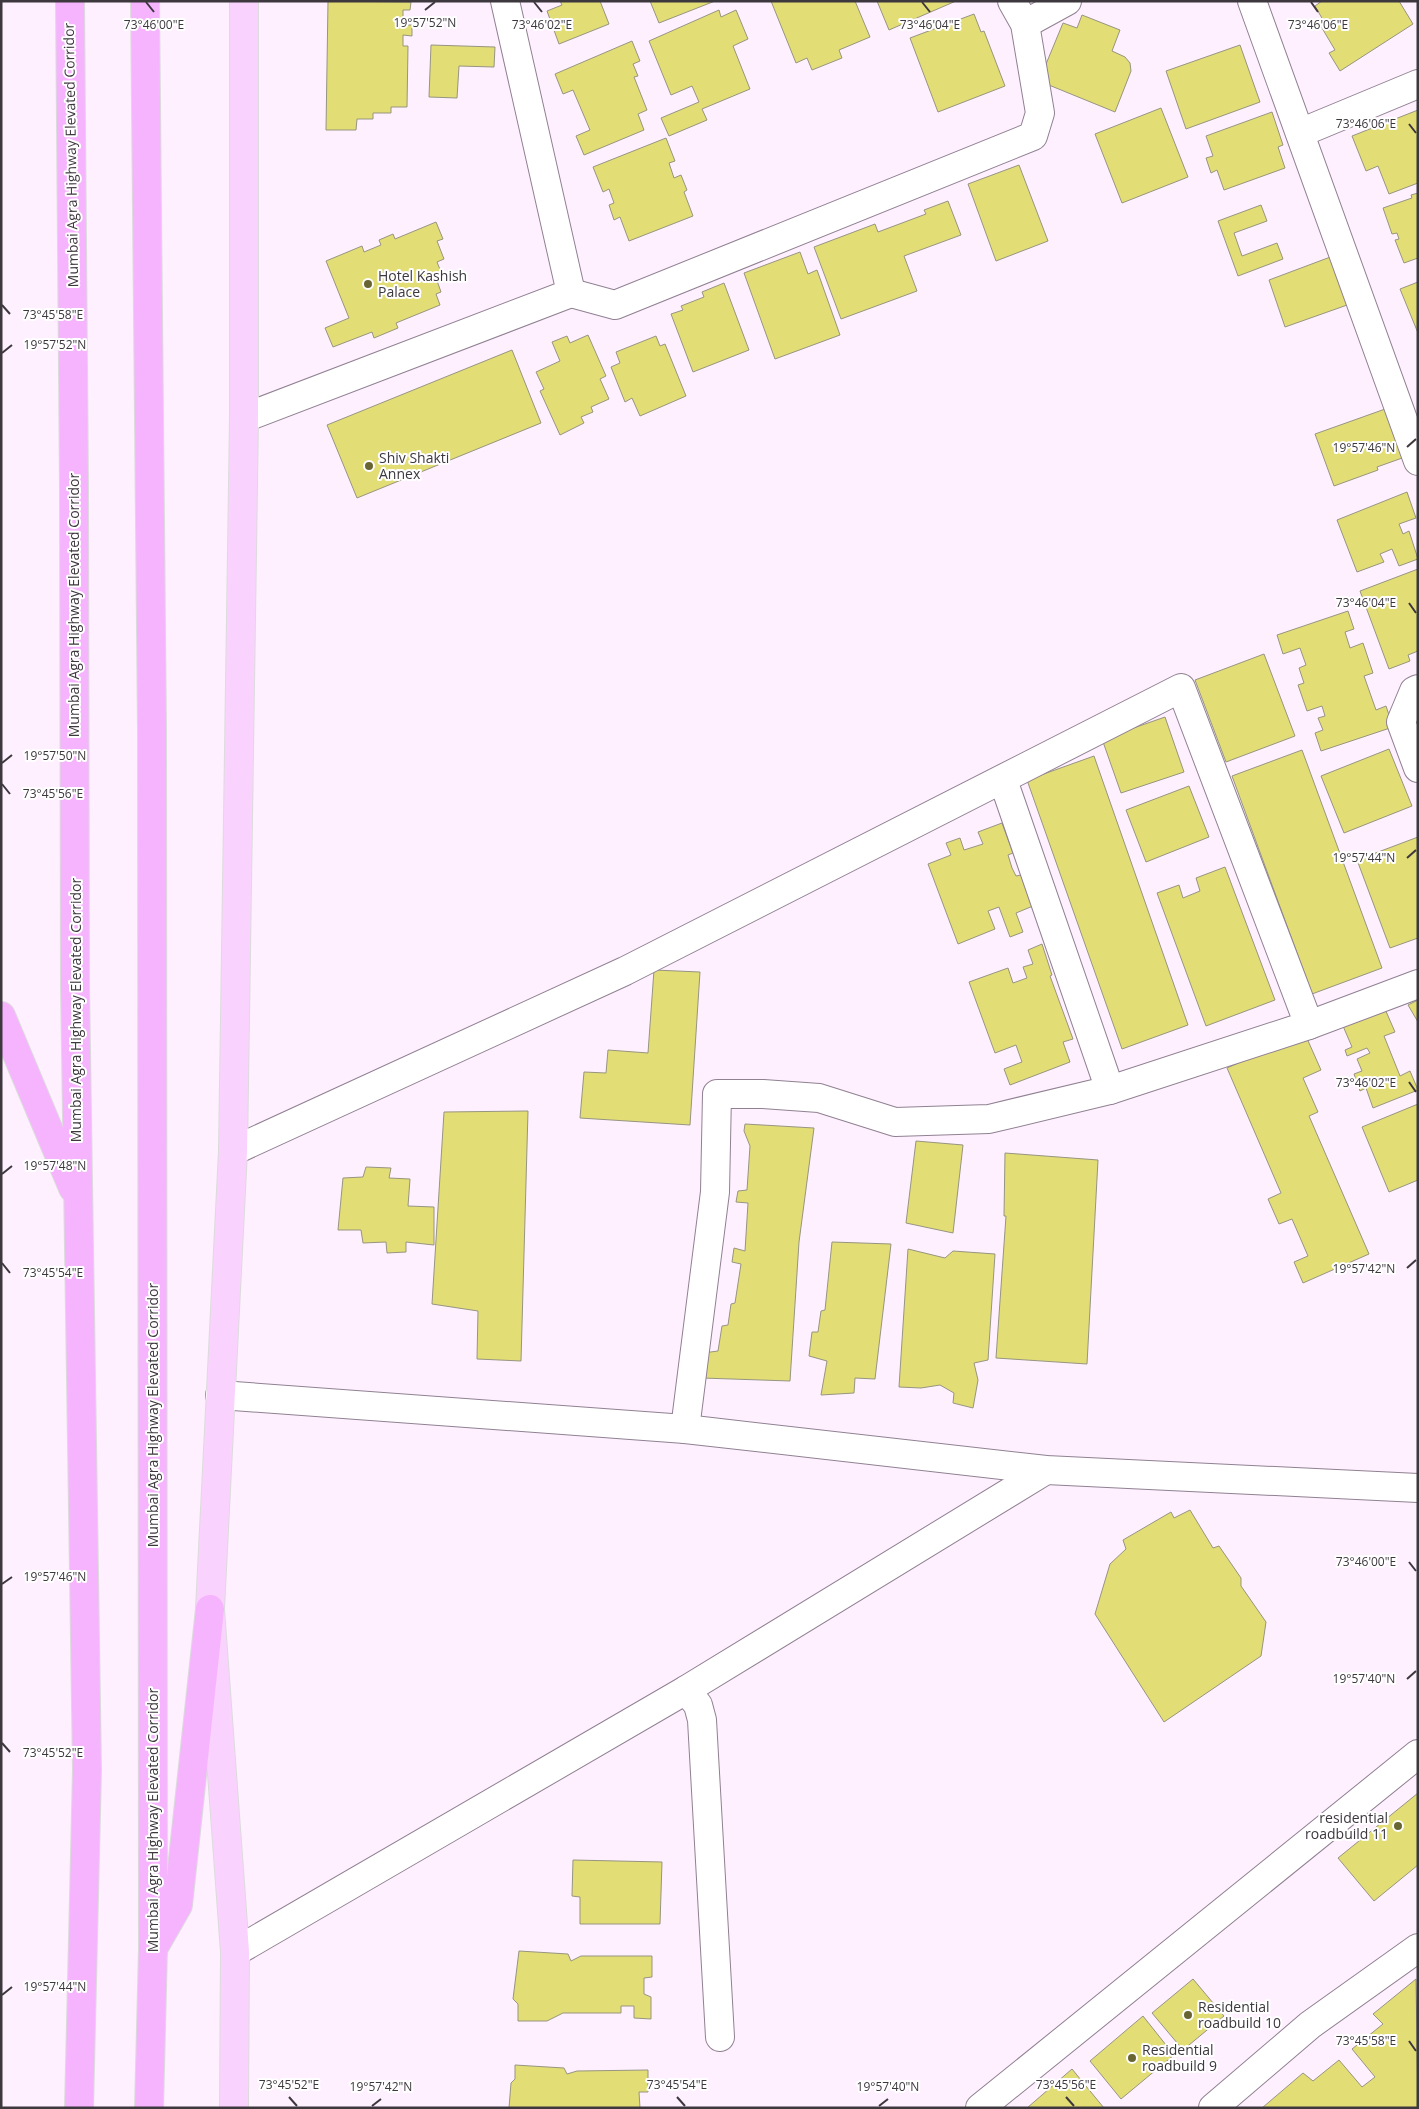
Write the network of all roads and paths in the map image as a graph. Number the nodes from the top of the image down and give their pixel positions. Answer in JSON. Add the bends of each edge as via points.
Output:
{"nodes":[{"id":1,"x":70,"y":1,"type":"edge"},
{"id":2,"x":145,"y":1,"type":"edge"},
{"id":3,"x":244,"y":1,"type":"edge"},
{"id":4,"x":505,"y":1,"type":"edge"},
{"id":5,"x":1067,"y":1,"type":"edge"},
{"id":6,"x":1252,"y":1,"type":"edge"},
{"id":7,"x":1018,"y":13,"type":"edge"},
{"id":8,"x":1418,"y":84,"type":"edge"},
{"id":9,"x":1300,"y":133,"type":"junction"},
{"id":10,"x":571,"y":293,"type":"junction"},
{"id":11,"x":244,"y":418,"type":"junction"},
{"id":12,"x":1418,"y":461,"type":"edge"},
{"id":13,"x":1418,"y":689,"type":"edge"},
{"id":14,"x":1418,"y":768,"type":"edge"},
{"id":15,"x":1003,"y":780,"type":"junction"},
{"id":16,"x":1418,"y":984,"type":"edge"},
{"id":17,"x":1,"y":1016,"type":"edge"},
{"id":18,"x":1309,"y":1025,"type":"junction"},
{"id":19,"x":1110,"y":1090,"type":"junction"},
{"id":20,"x":233,"y":1150,"type":"junction"},
{"id":21,"x":78,"y":1201,"type":"junction"},
{"id":22,"x":220,"y":1395,"type":"junction"},
{"id":23,"x":685,"y":1429,"type":"junction"},
{"id":24,"x":1046,"y":1470,"type":"junction"},
{"id":25,"x":1418,"y":1488,"type":"edge"},
{"id":26,"x":210,"y":1609,"type":"junction"},
{"id":27,"x":686,"y":1690,"type":"junction"},
{"id":28,"x":1418,"y":1754,"type":"edge"},
{"id":29,"x":1418,"y":1948,"type":"edge"},
{"id":30,"x":153,"y":1949,"type":"junction"},
{"id":31,"x":235,"y":1952,"type":"junction"},
{"id":32,"x":720,"y":2037,"type":"dead end"},
{"id":33,"x":79,"y":2108,"type":"edge"},
{"id":34,"x":149,"y":2108,"type":"edge"},
{"id":35,"x":234,"y":2108,"type":"edge"},
{"id":36,"x":980,"y":2108,"type":"edge"},
{"id":37,"x":1212,"y":2108,"type":"edge"}],
"edges":[{"from":1,"to":21,"type":"highway","name":"Mumbai Agra Highway Elevated Corridor"},
{"from":2,"to":30,"type":"highway","name":"Mumbai Agra Highway Elevated Corridor","via":[[152,731]]},
{"from":3,"to":11,"type":"main road"},
{"from":4,"to":10,"type":"street"},
{"from":5,"to":7,"type":"street"},
{"from":6,"to":9,"type":"street"},
{"from":7,"to":10,"type":"street","via":[[1040,112],[1033,136],[614,305]]},
{"from":8,"to":9,"type":"street"},
{"from":9,"to":12,"type":"street"},
{"from":10,"to":11,"type":"street"},
{"from":11,"to":20,"type":"main road"},
{"from":13,"to":14,"type":"street","via":[[1414,691],[1401,722]]},
{"from":15,"to":18,"type":"street","via":[[1181,688]]},
{"from":15,"to":19,"type":"street"},
{"from":15,"to":20,"type":"street","via":[[625,971]]},
{"from":16,"to":18,"type":"street"},
{"from":17,"to":21,"type":"highway"},
{"from":18,"to":19,"type":"street"},
{"from":19,"to":23,"type":"street","via":[[989,1119],[895,1122],[819,1098],[717,1094],[714,1192]]},
{"from":20,"to":22,"type":"main road"},
{"from":21,"to":33,"type":"highway","name":"Mumbai Agra Highway Elevated Corridor","via":[[87,1770]]},
{"from":22,"to":23,"type":"street"},
{"from":22,"to":26,"type":"main road"},
{"from":23,"to":24,"type":"street"},
{"from":24,"to":25,"type":"street"},
{"from":24,"to":27,"type":"street"},
{"from":26,"to":30,"type":"highway","via":[[178,1905]]},
{"from":26,"to":31,"type":"main road"},
{"from":27,"to":31,"type":"street"},
{"from":27,"to":32,"type":"street","via":[[698,1705],[702,1720]]},
{"from":28,"to":36,"type":"street"},
{"from":29,"to":37,"type":"street","via":[[1310,2026]]},
{"from":30,"to":34,"type":"highway","name":"Mumbai Agra Highway Elevated Corridor"},
{"from":31,"to":35,"type":"main road"}]}
